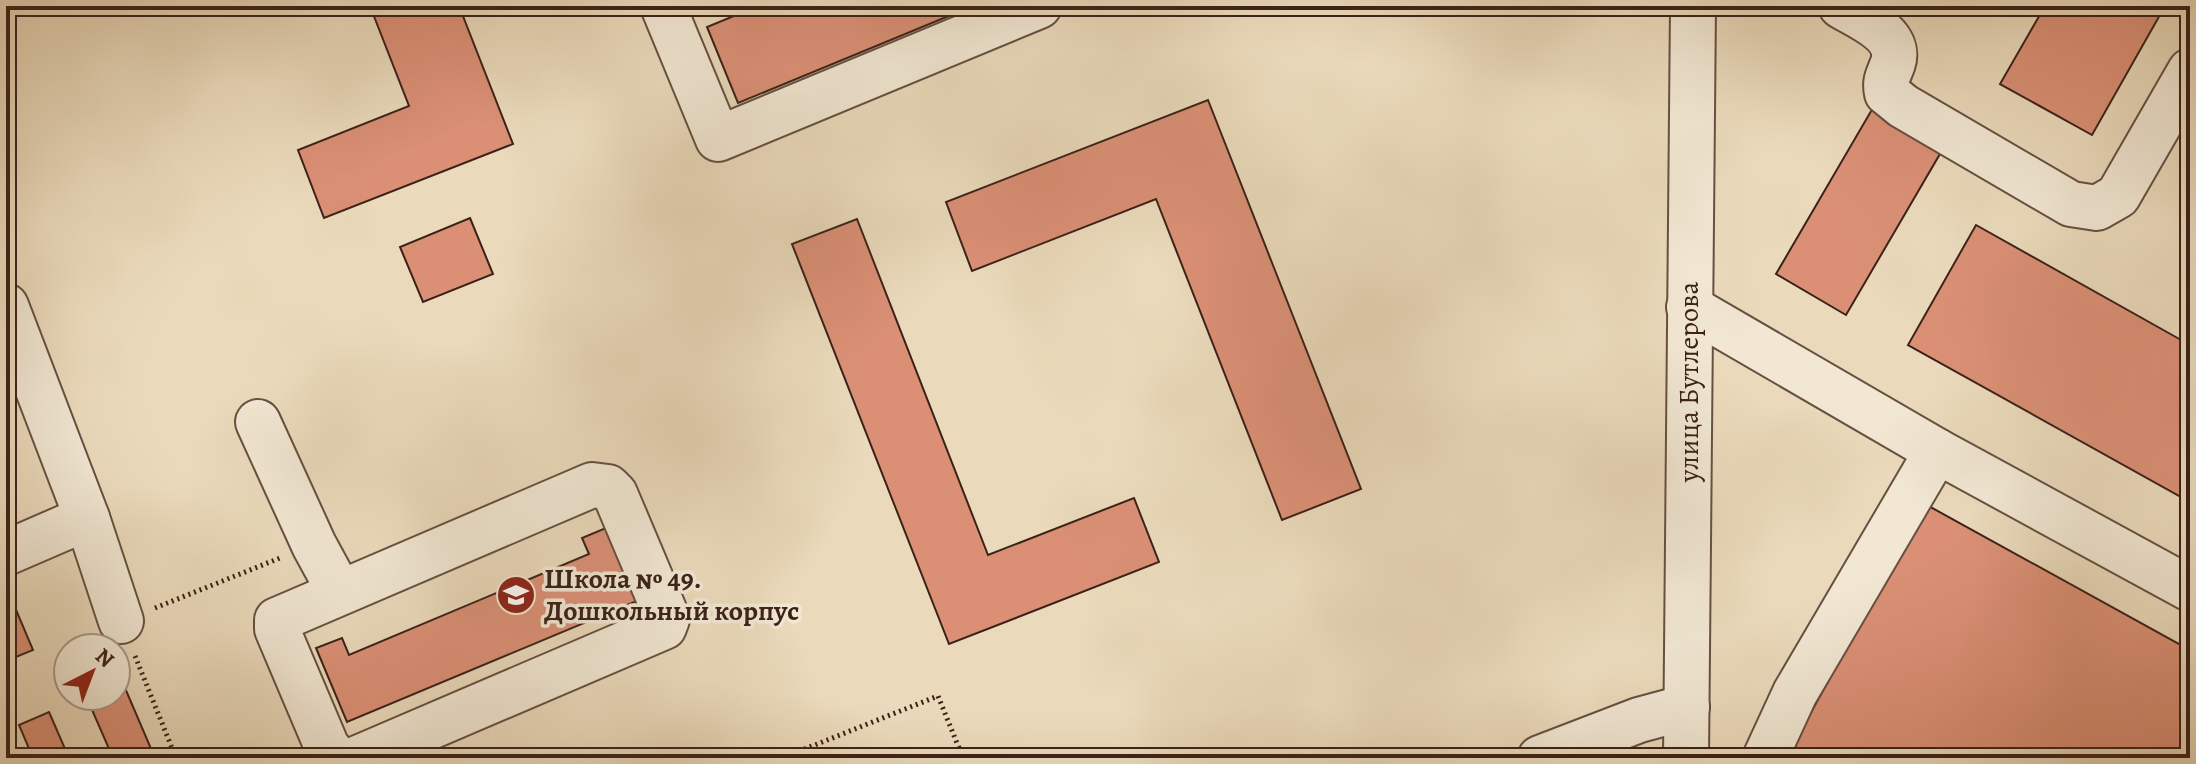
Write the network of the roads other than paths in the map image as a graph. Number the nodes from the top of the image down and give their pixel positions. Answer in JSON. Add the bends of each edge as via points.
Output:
{"nodes":[{"id":1,"x":663,"y":6,"type":"edge"},
{"id":2,"x":1039,"y":6,"type":"edge"},
{"id":3,"x":1841,"y":6,"type":"edge"},
{"id":4,"x":1702,"y":9,"type":"edge"},
{"id":5,"x":2190,"y":71,"type":"edge"},
{"id":6,"x":6,"y":306,"type":"edge"},
{"id":7,"x":1689,"y":307,"type":"junction"},
{"id":8,"x":258,"y":422,"type":"dead end"},
{"id":9,"x":1937,"y":451,"type":"junction"},
{"id":10,"x":87,"y":518,"type":"junction"},
{"id":11,"x":6,"y":553,"type":"edge"},
{"id":12,"x":2190,"y":589,"type":"edge"},
{"id":13,"x":339,"y":591,"type":"junction"},
{"id":14,"x":121,"y":621,"type":"road end"},
{"id":15,"x":1687,"y":707,"type":"junction"},
{"id":16,"x":336,"y":758,"type":"edge"},
{"id":17,"x":358,"y":758,"type":"edge"},
{"id":18,"x":1540,"y":758,"type":"edge"},
{"id":19,"x":1686,"y":758,"type":"edge"},
{"id":20,"x":1765,"y":758,"type":"edge"}],
"edges":[{"from":1,"to":2,"type":"street","via":[[718,139]]},
{"from":3,"to":5,"type":"street","via":[[1893,43],[1895,60],[1885,81],[1887,93],[2071,204],[2097,208],[2118,196]]},
{"from":4,"to":7,"type":"street","name":"улица Бутлерова"},
{"from":6,"to":10,"type":"street"},
{"from":7,"to":9,"type":"street"},
{"from":7,"to":15,"type":"street","name":"улица Бутлерова"},
{"from":8,"to":13,"type":"street"},
{"from":9,"to":12,"type":"street"},
{"from":9,"to":20,"type":"street","via":[[1795,693]]},
{"from":10,"to":11,"type":"street"},
{"from":10,"to":14,"type":"street"},
{"from":13,"to":16,"type":"street","via":[[282,616],[276,624]]},
{"from":13,"to":17,"type":"street","via":[[601,484],[615,494],[667,619],[657,632]]},
{"from":15,"to":18,"type":"street"},
{"from":15,"to":19,"type":"street","name":"улица Бутлерова"}]}
